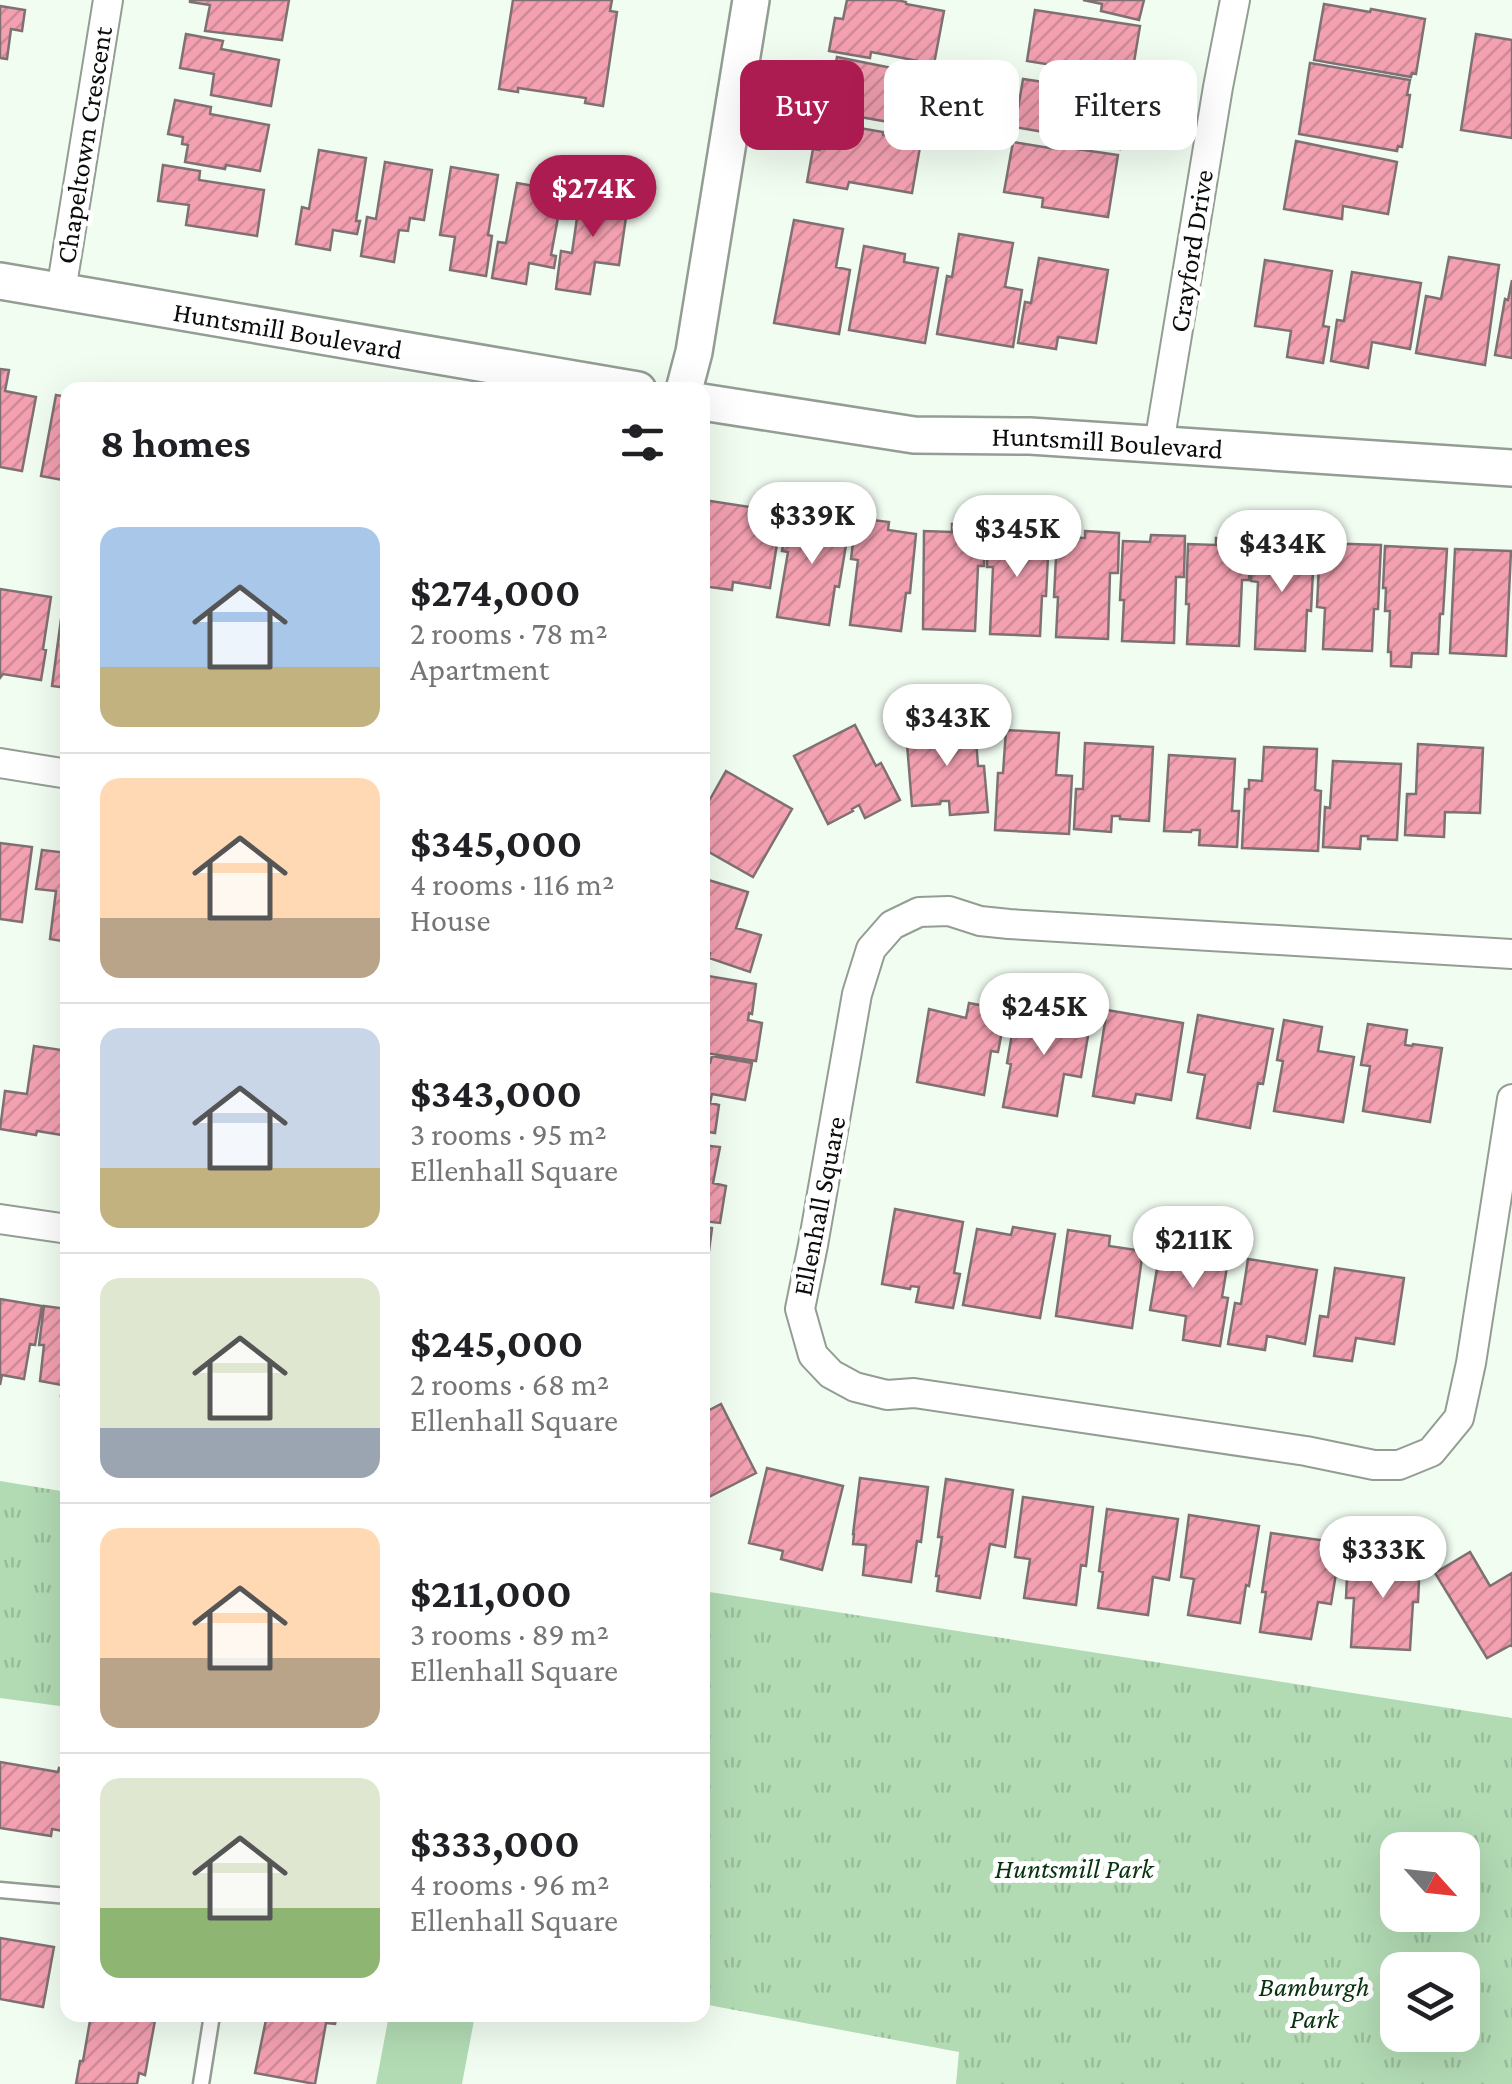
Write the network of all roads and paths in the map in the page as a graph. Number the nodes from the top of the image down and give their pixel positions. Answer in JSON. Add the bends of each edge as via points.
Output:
{"nodes":[{"id":1,"x":108,"y":0,"type":"edge"},
{"id":2,"x":751,"y":0,"type":"edge"},
{"id":3,"x":1235,"y":0,"type":"edge"},
{"id":4,"x":0,"y":281,"type":"edge"},
{"id":5,"x":60,"y":291,"type":"junction"},
{"id":6,"x":591,"y":382,"type":"edge"},
{"id":7,"x":686,"y":382,"type":"edge"},
{"id":8,"x":710,"y":403,"type":"edge"},
{"id":9,"x":1158,"y":444,"type":"junction"},
{"id":10,"x":1512,"y":468,"type":"edge"},
{"id":11,"x":0,"y":763,"type":"edge"},
{"id":12,"x":60,"y":773,"type":"edge"},
{"id":13,"x":1512,"y":954,"type":"edge"},
{"id":14,"x":1512,"y":1098,"type":"edge"},
{"id":15,"x":0,"y":1218,"type":"edge"},
{"id":16,"x":60,"y":1228,"type":"edge"},
{"id":17,"x":0,"y":1890,"type":"edge"},
{"id":18,"x":60,"y":1895,"type":"edge"},
{"id":19,"x":211,"y":2022,"type":"edge"},
{"id":20,"x":200,"y":2084,"type":"edge"}],
"edges":[{"from":1,"to":5,"type":"street","name":"Chapeltown Crescent"},
{"from":2,"to":7,"type":"street"},
{"from":3,"to":9,"type":"street","name":"Crayford Drive"},
{"from":4,"to":5,"type":"street","name":"Huntsmill Boulevard"},
{"from":5,"to":6,"type":"street","name":"Huntsmill Boulevard"},
{"from":8,"to":9,"type":"street","name":"Huntsmill Boulevard","via":[[914,435]]},
{"from":9,"to":10,"type":"street","name":"Huntsmill Boulevard"},
{"from":11,"to":12,"type":"street"},
{"from":13,"to":14,"type":"street","name":"Ellenhall Square","via":[[1010,924],[949,910],[919,912],[892,926],[871,949],[857,994],[800,1310],[813,1356],[855,1387],[887,1396],[914,1393],[1398,1466],[1430,1452],[1459,1418]]},
{"from":15,"to":16,"type":"street"},
{"from":17,"to":18,"type":"lane"},
{"from":19,"to":20,"type":"lane"}]}
